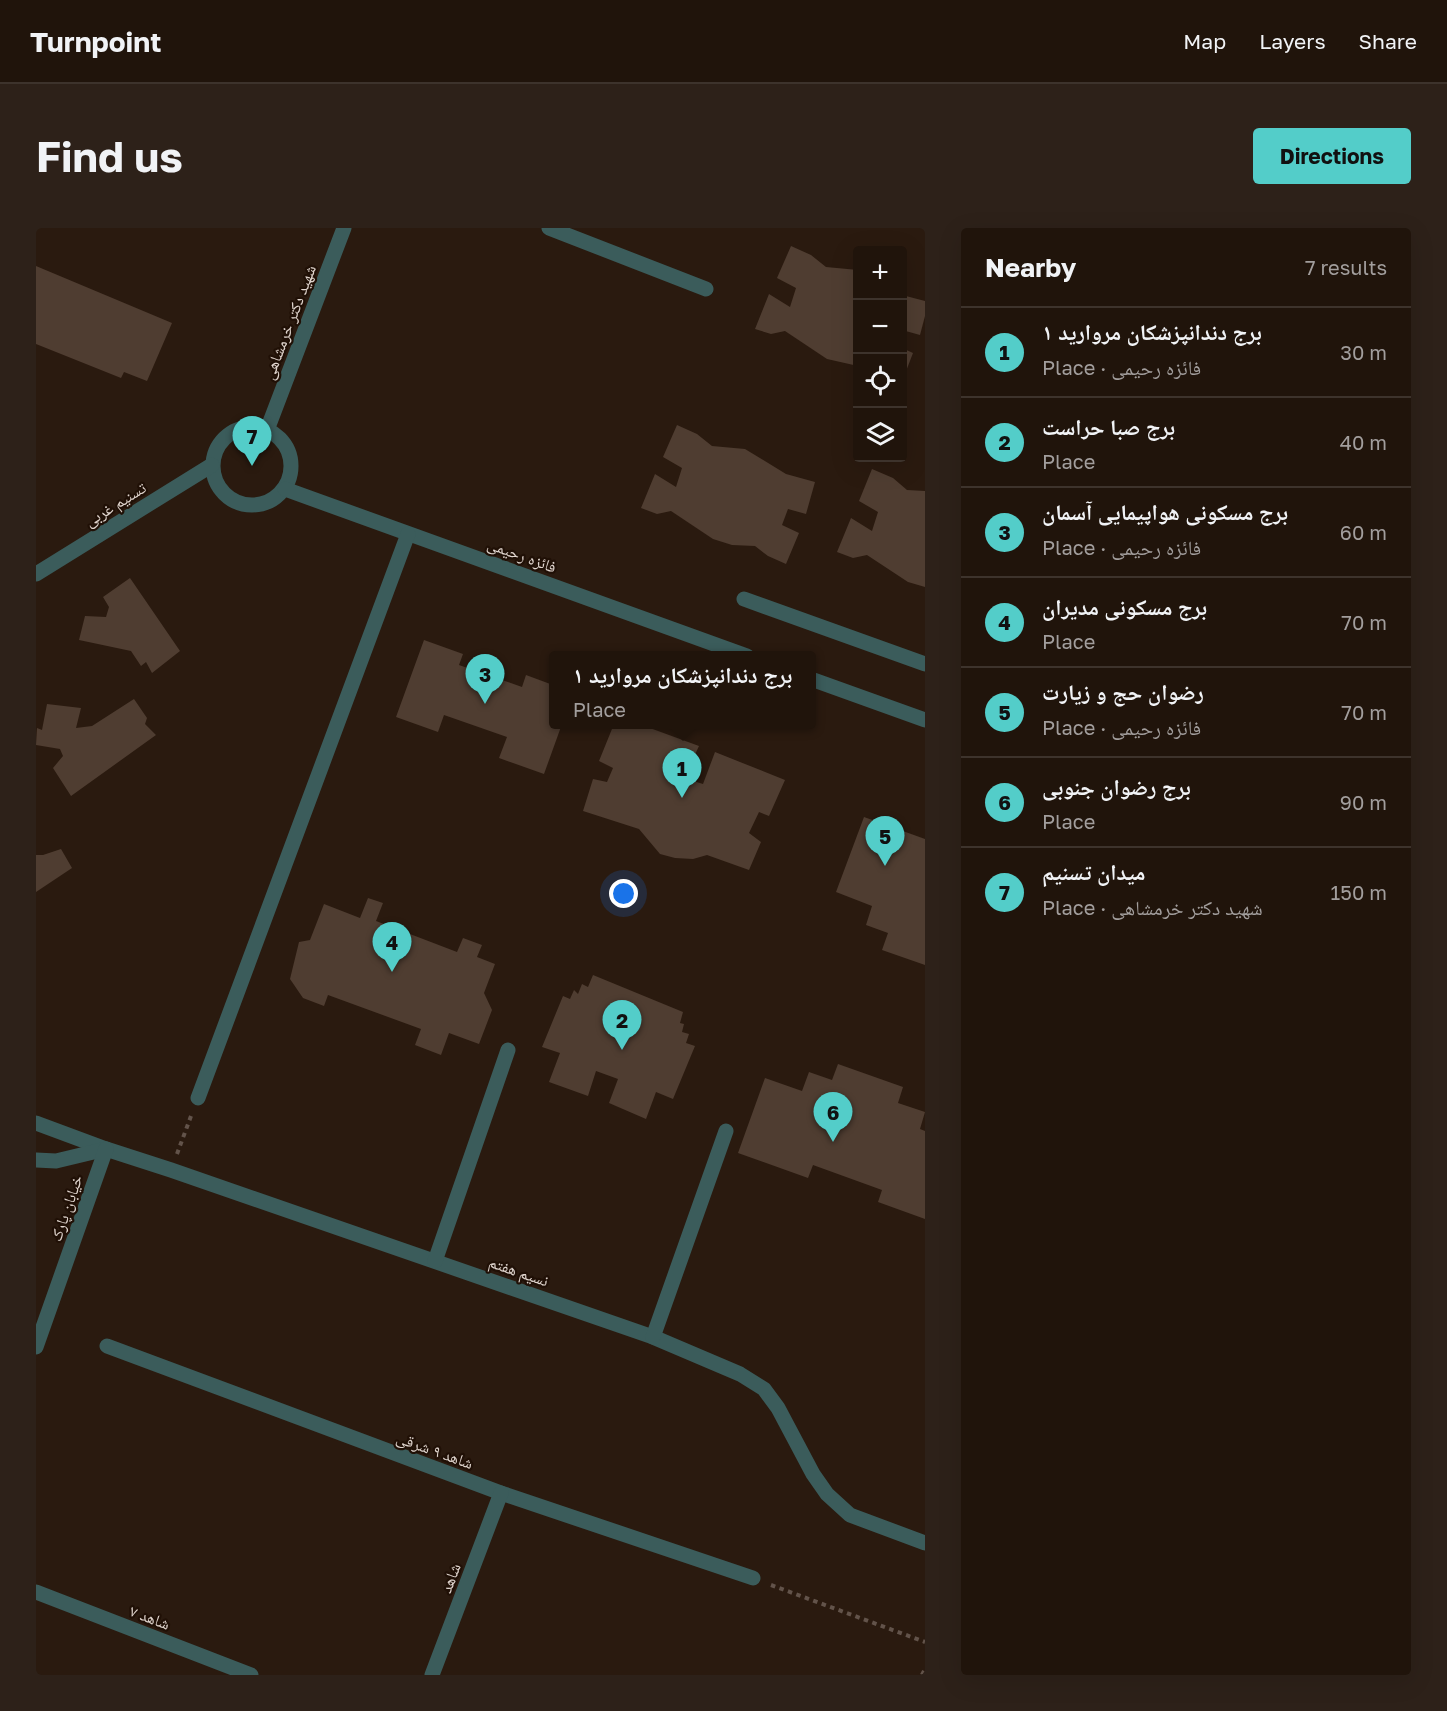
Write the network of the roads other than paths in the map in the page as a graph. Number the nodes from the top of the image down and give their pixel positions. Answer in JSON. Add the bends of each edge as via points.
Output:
{"nodes":[{"id":1,"x":344,"y":228,"type":"edge"},
{"id":2,"x":549,"y":228,"type":"edge"},
{"id":3,"x":706,"y":289,"type":"dead end"},
{"id":4,"x":267,"y":429,"type":"junction"},
{"id":5,"x":212,"y":465,"type":"junction"},
{"id":6,"x":285,"y":489,"type":"junction"},
{"id":7,"x":408,"y":534,"type":"junction"},
{"id":8,"x":36,"y":574,"type":"edge"},
{"id":9,"x":744,"y":599,"type":"dead end"},
{"id":10,"x":733,"y":651,"type":"edge"},
{"id":11,"x":925,"y":664,"type":"edge"},
{"id":12,"x":816,"y":681,"type":"edge"},
{"id":13,"x":925,"y":720,"type":"edge"},
{"id":14,"x":508,"y":1050,"type":"dead end"},
{"id":15,"x":198,"y":1098,"type":"road end"},
{"id":16,"x":36,"y":1122,"type":"edge"},
{"id":17,"x":726,"y":1131,"type":"dead end"},
{"id":18,"x":106,"y":1149,"type":"junction"},
{"id":19,"x":36,"y":1161,"type":"edge"},
{"id":20,"x":435,"y":1261,"type":"junction"},
{"id":21,"x":653,"y":1337,"type":"junction"},
{"id":22,"x":107,"y":1346,"type":"dead end"},
{"id":23,"x":36,"y":1347,"type":"edge"},
{"id":24,"x":501,"y":1493,"type":"junction"},
{"id":25,"x":925,"y":1543,"type":"edge"},
{"id":26,"x":753,"y":1578,"type":"road end"},
{"id":27,"x":36,"y":1593,"type":"edge"},
{"id":28,"x":252,"y":1675,"type":"edge"},
{"id":29,"x":432,"y":1675,"type":"edge"}],
"edges":[{"from":1,"to":4,"type":"street","name":"شهید دکتر خرمشاهی"},
{"from":2,"to":3,"type":"street"},
{"from":4,"to":5,"type":"street","via":[[242,428],[230,433],[221,442]]},
{"from":4,"to":6,"type":"street","via":[[290,455],[292,467]]},
{"from":5,"to":6,"type":"street","via":[[220,489],[240,504],[265,504]]},
{"from":5,"to":8,"type":"street","name":"تسنیم غربی"},
{"from":6,"to":7,"type":"street","name":"فائزه رحیمی"},
{"from":7,"to":10,"type":"street","name":"فائزه رحیمی"},
{"from":7,"to":15,"type":"street"},
{"from":9,"to":11,"type":"street"},
{"from":12,"to":13,"type":"street"},
{"from":14,"to":20,"type":"street"},
{"from":16,"to":18,"type":"street","name":"نسیم هفتم"},
{"from":17,"to":21,"type":"street"},
{"from":18,"to":19,"type":"street","via":[[56,1161]]},
{"from":18,"to":20,"type":"street","name":"نسیم هفتم"},
{"from":18,"to":23,"type":"street","name":"خیابان پارک"},
{"from":20,"to":21,"type":"street","name":"نسیم هفتم"},
{"from":21,"to":25,"type":"street","name":"نسیم هفتم","via":[[740,1374],[764,1389],[827,1494],[850,1515]]},
{"from":22,"to":24,"type":"street","name":"شاهد ۹ شرقی"},
{"from":24,"to":26,"type":"street","name":"شاهد ۹ شرقی"},
{"from":24,"to":29,"type":"street","name":"شاهد"},
{"from":27,"to":28,"type":"street","name":"شاهد ۷"}]}
